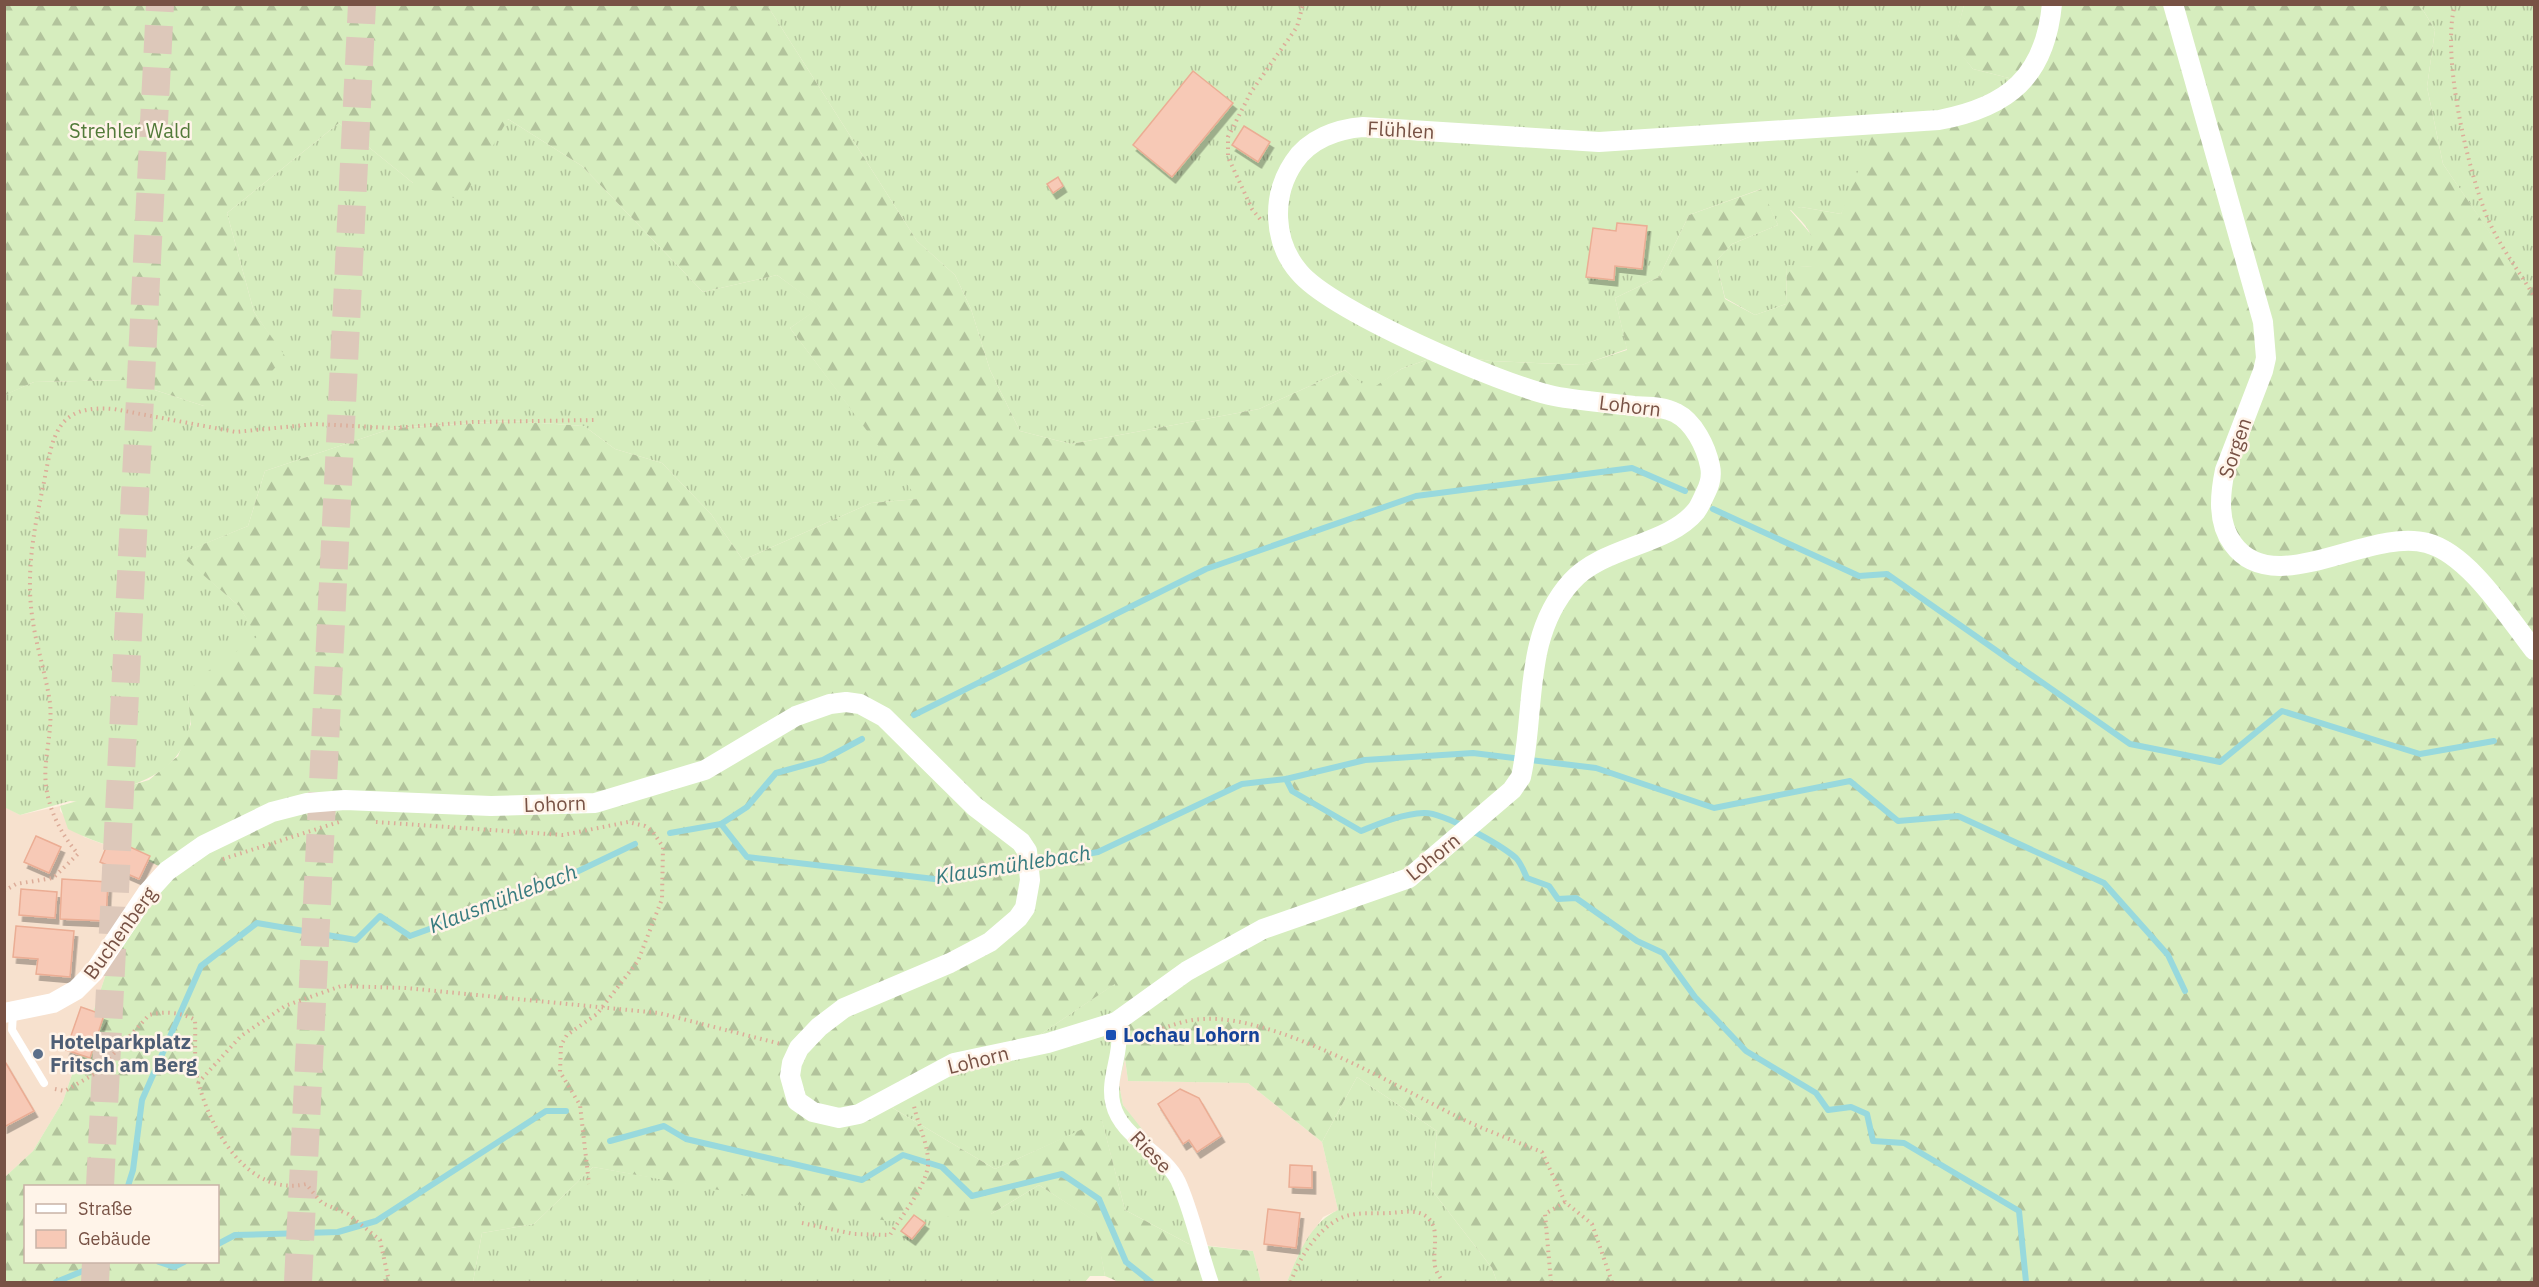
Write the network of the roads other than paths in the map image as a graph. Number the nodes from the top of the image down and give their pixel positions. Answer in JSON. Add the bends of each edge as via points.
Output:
{"nodes":[{"id":1,"x":2052,"y":4,"type":"edge"},
{"id":2,"x":2173,"y":4,"type":"edge"},
{"id":3,"x":1279,"y":233,"type":"joint"},
{"id":4,"x":2535,"y":650,"type":"edge"},
{"id":5,"x":167,"y":871,"type":"joint"},
{"id":6,"x":9,"y":1013,"type":"edge"},
{"id":7,"x":1116,"y":1022,"type":"junction"},
{"id":8,"x":44,"y":1083,"type":"road end"},
{"id":9,"x":1211,"y":1282,"type":"edge"}],
"edges":[{"from":1,"to":3,"type":"street","name":"Flühlen","via":[[2044,44],[2025,81],[2011,93],[1968,114],[1939,120],[1599,142],[1348,128],[1317,141],[1293,162],[1280,196]]},
{"from":2,"to":4,"type":"street","name":"Sorgen","via":[[2266,342],[2263,371],[2222,486],[2223,526],[2230,541],[2252,561],[2289,567],[2392,540],[2427,543],[2461,562]]},
{"from":3,"to":7,"type":"street","name":"Lohorn","via":[[1289,260],[1317,289],[1359,314],[1503,381],[1555,396],[1652,406],[1677,413],[1692,426],[1706,451],[1711,470],[1709,484],[1697,510],[1682,524],[1586,569],[1558,600],[1535,656],[1527,745],[1516,785],[1409,878],[1263,930],[1187,972]]},
{"from":5,"to":6,"type":"street","name":"Buchenberg","via":[[147,893],[86,982],[53,1004]]},
{"from":5,"to":7,"type":"street","name":"Lohorn","via":[[204,844],[249,821],[307,803],[595,803],[705,770],[796,716],[830,704],[860,704],[884,717],[974,806],[1021,842],[1028,861],[1030,889],[1024,908],[1010,927],[990,942],[844,1008],[825,1022],[799,1048],[792,1063],[792,1089],[797,1101],[813,1112],[838,1118],[859,1114],[942,1068],[968,1059],[1048,1044]]},
{"from":6,"to":8,"type":"lane","via":[[12,1030]]},
{"from":7,"to":9,"type":"street","name":"Riese","via":[[1120,1044],[1112,1103],[1118,1118],[1178,1180]]}]}
